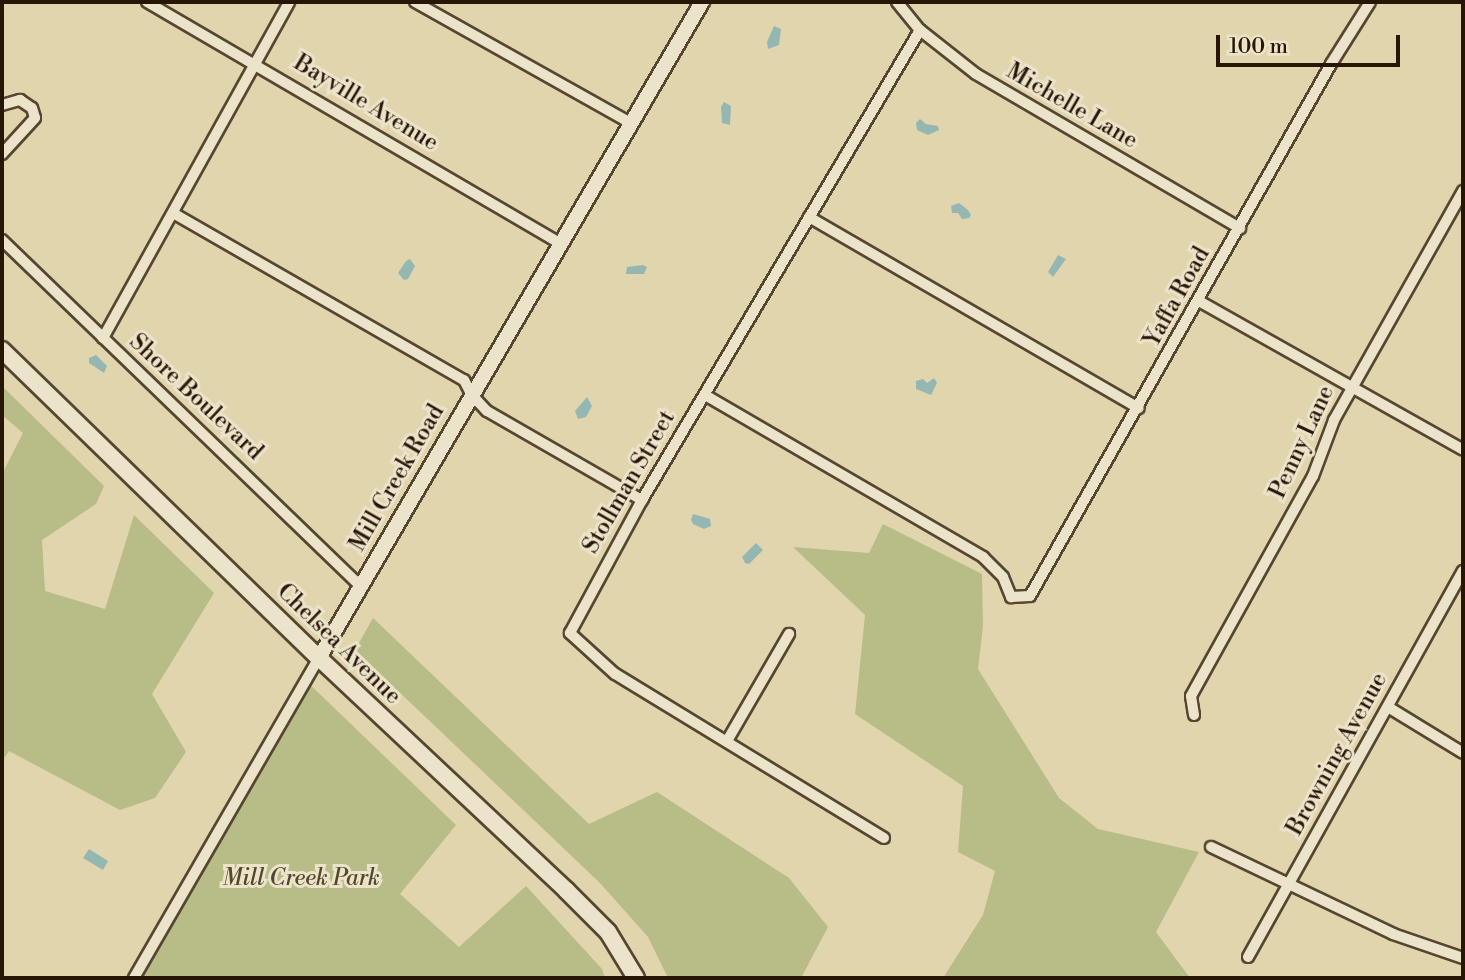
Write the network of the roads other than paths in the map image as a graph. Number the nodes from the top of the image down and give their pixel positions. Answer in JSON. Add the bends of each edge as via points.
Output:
{"nodes":[{"id":1,"x":147,"y":2,"type":"edge"},
{"id":2,"x":289,"y":2,"type":"edge"},
{"id":3,"x":415,"y":2,"type":"edge"},
{"id":4,"x":701,"y":2,"type":"edge"},
{"id":5,"x":897,"y":2,"type":"edge"},
{"id":6,"x":1370,"y":2,"type":"edge"},
{"id":7,"x":920,"y":30,"type":"junction"},
{"id":8,"x":255,"y":62,"type":"junction"},
{"id":9,"x":2,"y":105,"type":"edge"},
{"id":10,"x":631,"y":123,"type":"junction"},
{"id":11,"x":2,"y":154,"type":"edge"},
{"id":12,"x":1463,"y":191,"type":"edge"},
{"id":13,"x":173,"y":213,"type":"junction"},
{"id":14,"x":810,"y":217,"type":"junction"},
{"id":15,"x":1240,"y":228,"type":"junction"},
{"id":16,"x":2,"y":240,"type":"edge"},
{"id":17,"x":561,"y":244,"type":"junction"},
{"id":18,"x":1199,"y":300,"type":"junction"},
{"id":19,"x":103,"y":338,"type":"junction"},
{"id":20,"x":2,"y":350,"type":"edge"},
{"id":21,"x":1351,"y":387,"type":"junction"},
{"id":22,"x":471,"y":394,"type":"junction"},
{"id":23,"x":705,"y":395,"type":"junction"},
{"id":24,"x":1139,"y":408,"type":"junction"},
{"id":25,"x":1463,"y":450,"type":"edge"},
{"id":26,"x":642,"y":500,"type":"junction"},
{"id":27,"x":1463,"y":571,"type":"edge"},
{"id":28,"x":360,"y":586,"type":"junction"},
{"id":29,"x":789,"y":634,"type":"dead end"},
{"id":30,"x":319,"y":658,"type":"junction"},
{"id":31,"x":1388,"y":707,"type":"junction"},
{"id":32,"x":1194,"y":715,"type":"dead end"},
{"id":33,"x":727,"y":741,"type":"junction"},
{"id":34,"x":1463,"y":752,"type":"edge"},
{"id":35,"x":884,"y":838,"type":"dead end"},
{"id":36,"x":1211,"y":847,"type":"dead end"},
{"id":37,"x":1289,"y":883,"type":"junction"},
{"id":38,"x":1248,"y":957,"type":"dead end"},
{"id":39,"x":1463,"y":958,"type":"edge"},
{"id":40,"x":134,"y":978,"type":"edge"},
{"id":41,"x":636,"y":978,"type":"edge"}],
"edges":[{"from":1,"to":8,"type":"street","name":"Bayville Avenue"},
{"from":2,"to":8,"type":"street"},
{"from":3,"to":10,"type":"street"},
{"from":4,"to":10,"type":"street","name":"Mill Creek Road"},
{"from":5,"to":7,"type":"street","name":"Michelle Lane"},
{"from":6,"to":15,"type":"street","name":"Yaffa Road"},
{"from":7,"to":14,"type":"street","name":"Stollman Street"},
{"from":7,"to":15,"type":"street","name":"Michelle Lane","via":[[976,74]]},
{"from":8,"to":13,"type":"street"},
{"from":8,"to":17,"type":"street","name":"Bayville Avenue"},
{"from":9,"to":11,"type":"street","via":[[20,100],[32,108],[35,118]]},
{"from":10,"to":17,"type":"street","name":"Mill Creek Road"},
{"from":12,"to":21,"type":"street","name":"Penny Lane"},
{"from":13,"to":19,"type":"street"},
{"from":13,"to":22,"type":"street","via":[[464,380]]},
{"from":14,"to":23,"type":"street","name":"Stollman Street"},
{"from":14,"to":24,"type":"street"},
{"from":15,"to":18,"type":"street","name":"Yaffa Road"},
{"from":16,"to":19,"type":"street","name":"Shore Boulevard"},
{"from":17,"to":22,"type":"street","name":"Mill Creek Road"},
{"from":18,"to":21,"type":"street"},
{"from":18,"to":24,"type":"street","name":"Yaffa Road"},
{"from":19,"to":28,"type":"street","name":"Shore Boulevard"},
{"from":20,"to":30,"type":"main road","name":"Chelsea Avenue"},
{"from":21,"to":25,"type":"street"},
{"from":21,"to":32,"type":"street","name":"Penny Lane","via":[[1313,476],[1191,696]]},
{"from":22,"to":26,"type":"street","via":[[487,411]]},
{"from":22,"to":28,"type":"street","name":"Mill Creek Road"},
{"from":23,"to":24,"type":"street","name":"Yaffa Road","via":[[982,557],[1003,577],[1011,597],[1030,596],[1038,586]]},
{"from":23,"to":26,"type":"street","name":"Stollman Street"},
{"from":26,"to":33,"type":"street","name":"Stollman Street","via":[[570,633],[615,674]]},
{"from":27,"to":31,"type":"street","name":"Browning Avenue"},
{"from":28,"to":30,"type":"street","name":"Mill Creek Road"},
{"from":29,"to":33,"type":"street"},
{"from":30,"to":40,"type":"street","name":"Mill Creek Road"},
{"from":30,"to":41,"type":"main road","name":"Chelsea Avenue","via":[[608,932]]},
{"from":31,"to":34,"type":"street"},
{"from":31,"to":37,"type":"street","name":"Browning Avenue"},
{"from":33,"to":35,"type":"street","name":"Stollman Street"},
{"from":36,"to":37,"type":"street"},
{"from":37,"to":38,"type":"street","name":"Browning Avenue"},
{"from":37,"to":39,"type":"street","via":[[1393,934]]}]}
